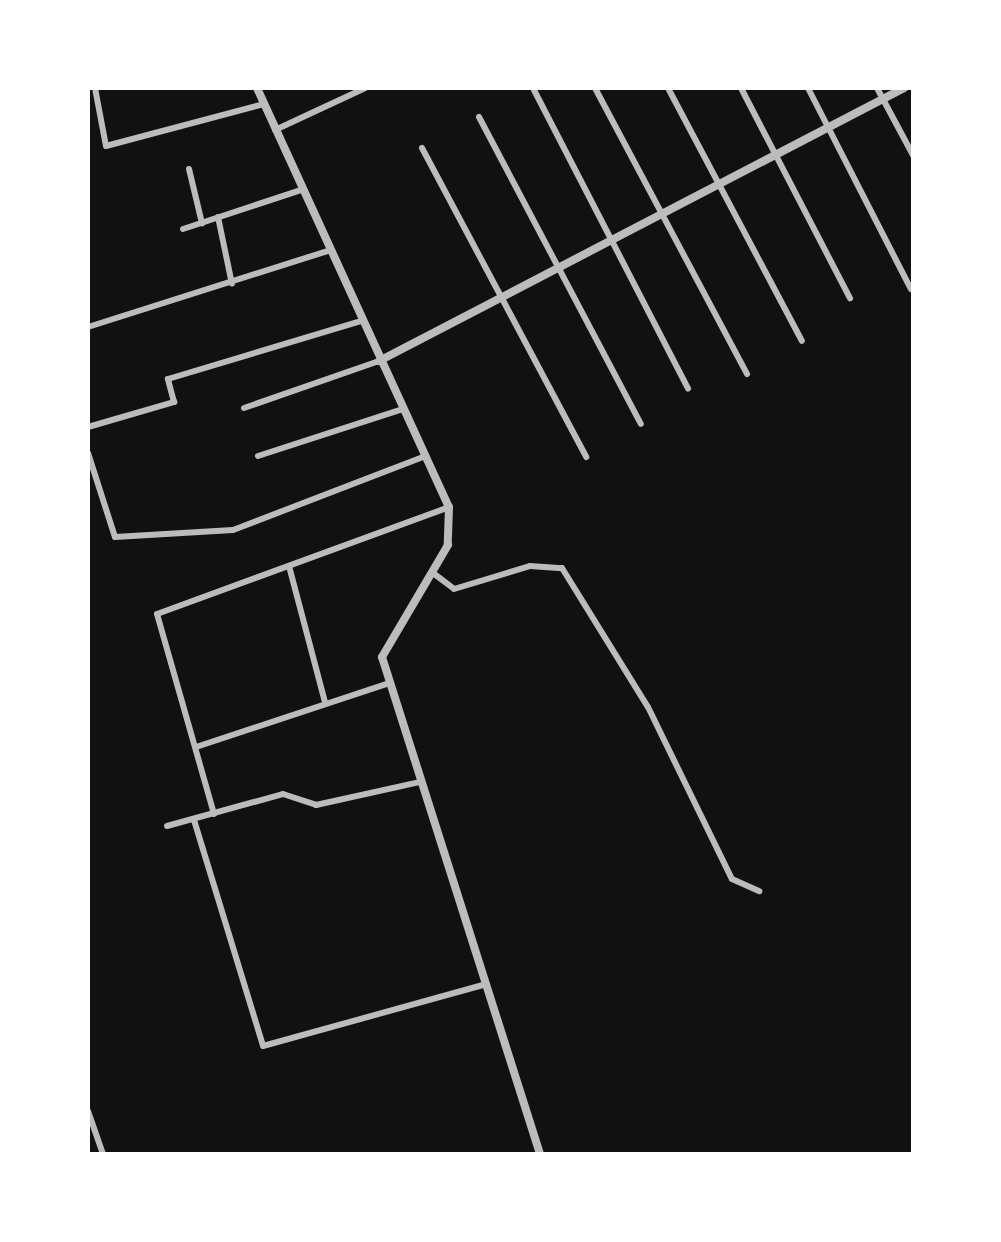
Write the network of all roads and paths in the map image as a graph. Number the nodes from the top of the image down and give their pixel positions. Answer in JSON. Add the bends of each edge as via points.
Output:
{"nodes":[{"id":1,"x":95,"y":88,"type":"edge"},
{"id":2,"x":257,"y":88,"type":"edge"},
{"id":3,"x":365,"y":88,"type":"edge"},
{"id":4,"x":595,"y":88,"type":"edge"},
{"id":5,"x":668,"y":88,"type":"edge"},
{"id":6,"x":741,"y":88,"type":"edge"},
{"id":7,"x":808,"y":88,"type":"edge"},
{"id":8,"x":877,"y":88,"type":"edge"},
{"id":9,"x":904,"y":88,"type":"edge"},
{"id":10,"x":534,"y":90,"type":"dead end"},
{"id":11,"x":883,"y":99,"type":"junction"},
{"id":12,"x":264,"y":104,"type":"junction"},
{"id":13,"x":479,"y":117,"type":"dead end"},
{"id":14,"x":830,"y":129,"type":"junction"},
{"id":15,"x":274,"y":130,"type":"junction"},
{"id":16,"x":422,"y":148,"type":"dead end"},
{"id":17,"x":777,"y":156,"type":"junction"},
{"id":18,"x":914,"y":156,"type":"edge"},
{"id":19,"x":189,"y":169,"type":"dead end"},
{"id":20,"x":720,"y":185,"type":"junction"},
{"id":21,"x":301,"y":190,"type":"junction"},
{"id":22,"x":663,"y":216,"type":"junction"},
{"id":23,"x":218,"y":217,"type":"junction"},
{"id":24,"x":202,"y":222,"type":"junction"},
{"id":25,"x":183,"y":229,"type":"dead end"},
{"id":26,"x":612,"y":242,"type":"junction"},
{"id":27,"x":328,"y":251,"type":"junction"},
{"id":28,"x":560,"y":270,"type":"junction"},
{"id":29,"x":232,"y":284,"type":"junction"},
{"id":30,"x":910,"y":289,"type":"dead end"},
{"id":31,"x":850,"y":298,"type":"dead end"},
{"id":32,"x":503,"y":301,"type":"junction"},
{"id":33,"x":361,"y":321,"type":"junction"},
{"id":34,"x":88,"y":327,"type":"edge"},
{"id":35,"x":802,"y":341,"type":"dead end"},
{"id":36,"x":379,"y":362,"type":"junction"},
{"id":37,"x":748,"y":374,"type":"dead end"},
{"id":38,"x":688,"y":390,"type":"dead end"},
{"id":39,"x":244,"y":408,"type":"dead end"},
{"id":40,"x":403,"y":410,"type":"junction"},
{"id":41,"x":641,"y":424,"type":"dead end"},
{"id":42,"x":88,"y":427,"type":"edge"},
{"id":43,"x":88,"y":453,"type":"edge"},
{"id":44,"x":258,"y":456,"type":"dead end"},
{"id":45,"x":426,"y":456,"type":"junction"},
{"id":46,"x":586,"y":458,"type":"dead end"},
{"id":47,"x":448,"y":508,"type":"junction"},
{"id":48,"x":289,"y":566,"type":"junction"},
{"id":49,"x":433,"y":573,"type":"junction"},
{"id":50,"x":386,"y":684,"type":"junction"},
{"id":51,"x":325,"y":702,"type":"junction"},
{"id":52,"x":196,"y":748,"type":"junction"},
{"id":53,"x":420,"y":782,"type":"junction"},
{"id":54,"x":214,"y":814,"type":"junction"},
{"id":55,"x":194,"y":820,"type":"junction"},
{"id":56,"x":167,"y":826,"type":"dead end"},
{"id":57,"x":759,"y":891,"type":"dead end"},
{"id":58,"x":489,"y":984,"type":"junction"},
{"id":59,"x":88,"y":1111,"type":"edge"},
{"id":60,"x":540,"y":1153,"type":"edge"},
{"id":61,"x":102,"y":1154,"type":"edge"}],
"edges":[{"from":1,"to":12,"type":"street","via":[[106,146]]},
{"from":2,"to":12,"type":"street"},
{"from":3,"to":15,"type":"street"},
{"from":4,"to":22,"type":"street"},
{"from":5,"to":20,"type":"street"},
{"from":6,"to":17,"type":"street"},
{"from":7,"to":14,"type":"street"},
{"from":8,"to":11,"type":"street"},
{"from":9,"to":11,"type":"street"},
{"from":10,"to":26,"type":"street"},
{"from":11,"to":14,"type":"street"},
{"from":11,"to":18,"type":"street"},
{"from":12,"to":15,"type":"street"},
{"from":13,"to":28,"type":"street"},
{"from":14,"to":17,"type":"street"},
{"from":14,"to":30,"type":"street"},
{"from":15,"to":21,"type":"street"},
{"from":16,"to":32,"type":"street"},
{"from":17,"to":20,"type":"street"},
{"from":17,"to":31,"type":"street"},
{"from":19,"to":24,"type":"street"},
{"from":20,"to":22,"type":"street"},
{"from":20,"to":35,"type":"street"},
{"from":21,"to":23,"type":"street"},
{"from":21,"to":27,"type":"street"},
{"from":22,"to":26,"type":"street"},
{"from":22,"to":37,"type":"street"},
{"from":23,"to":24,"type":"street"},
{"from":23,"to":29,"type":"street"},
{"from":24,"to":25,"type":"street"},
{"from":26,"to":28,"type":"street"},
{"from":26,"to":38,"type":"street"},
{"from":27,"to":29,"type":"street"},
{"from":27,"to":33,"type":"street"},
{"from":28,"to":32,"type":"street"},
{"from":28,"to":41,"type":"street"},
{"from":29,"to":34,"type":"street"},
{"from":32,"to":36,"type":"street"},
{"from":32,"to":46,"type":"street"},
{"from":33,"to":36,"type":"street"},
{"from":33,"to":42,"type":"street","via":[[168,379],[174,402]]},
{"from":36,"to":39,"type":"street"},
{"from":36,"to":40,"type":"street"},
{"from":40,"to":44,"type":"street"},
{"from":40,"to":45,"type":"street"},
{"from":43,"to":45,"type":"street","via":[[115,537],[233,530]]},
{"from":45,"to":47,"type":"street"},
{"from":47,"to":48,"type":"street"},
{"from":47,"to":49,"type":"street","via":[[448,545]]},
{"from":48,"to":51,"type":"street"},
{"from":48,"to":52,"type":"street","via":[[157,614]]},
{"from":49,"to":50,"type":"street","via":[[388,632]]},
{"from":49,"to":57,"type":"street","via":[[454,590],[530,566],[562,568],[648,707],[732,879]]},
{"from":50,"to":51,"type":"street"},
{"from":50,"to":53,"type":"street"},
{"from":51,"to":52,"type":"street"},
{"from":52,"to":54,"type":"street"},
{"from":53,"to":54,"type":"street","via":[[316,805],[284,794]]},
{"from":53,"to":58,"type":"street"},
{"from":54,"to":55,"type":"street"},
{"from":55,"to":56,"type":"street"},
{"from":55,"to":58,"type":"street","via":[[263,1046]]},
{"from":58,"to":60,"type":"street"},
{"from":59,"to":61,"type":"street"}]}
